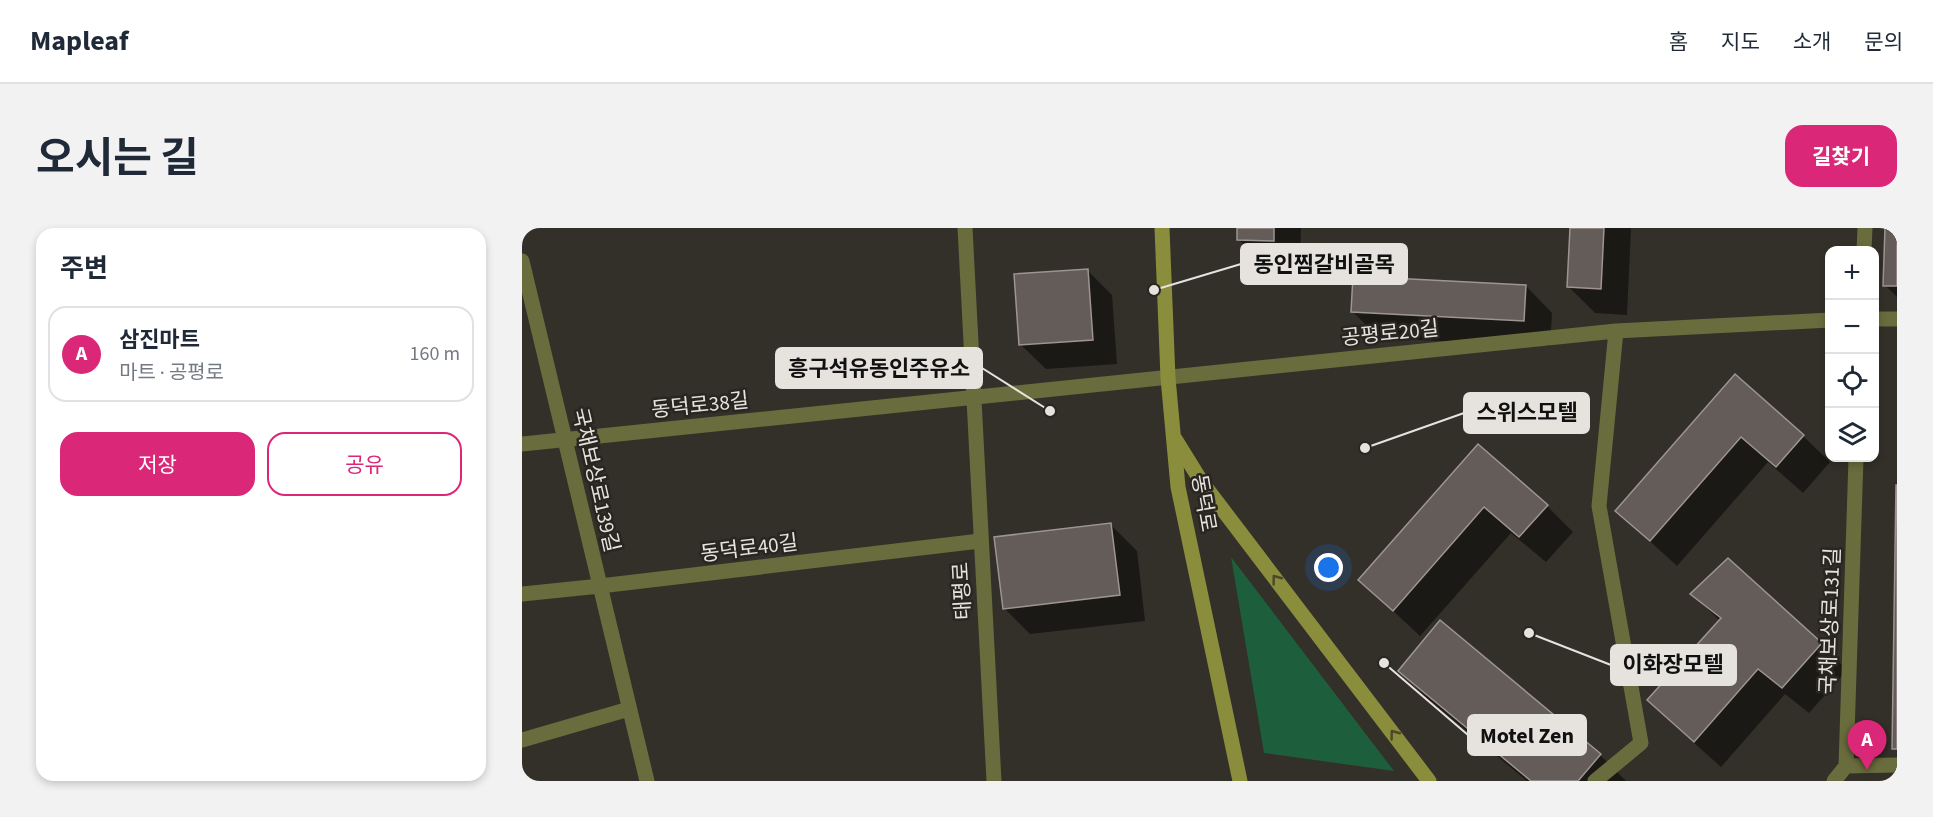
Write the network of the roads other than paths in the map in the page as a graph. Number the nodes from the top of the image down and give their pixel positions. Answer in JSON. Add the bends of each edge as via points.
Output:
{"nodes":[{"id":1,"x":965,"y":228,"type":"edge"},
{"id":2,"x":1162,"y":228,"type":"edge"},
{"id":3,"x":1865,"y":228,"type":"edge"},
{"id":4,"x":1864,"y":246,"type":"edge"},
{"id":5,"x":522,"y":261,"type":"edge"},
{"id":6,"x":1879,"y":319,"type":"edge"},
{"id":7,"x":1897,"y":319,"type":"edge"},
{"id":8,"x":1825,"y":321,"type":"edge"},
{"id":9,"x":1616,"y":331,"type":"junction"},
{"id":10,"x":1168,"y":378,"type":"junction"},
{"id":11,"x":973,"y":398,"type":"junction"},
{"id":12,"x":1173,"y":437,"type":"junction"},
{"id":13,"x":565,"y":440,"type":"junction"},
{"id":14,"x":522,"y":444,"type":"edge"},
{"id":15,"x":1856,"y":462,"type":"edge"},
{"id":16,"x":980,"y":541,"type":"junction"},
{"id":17,"x":600,"y":586,"type":"junction"},
{"id":18,"x":522,"y":594,"type":"edge"},
{"id":19,"x":629,"y":709,"type":"junction"},
{"id":20,"x":522,"y":740,"type":"edge"},
{"id":21,"x":1897,"y":765,"type":"edge"},
{"id":22,"x":1846,"y":766,"type":"junction"},
{"id":23,"x":647,"y":781,"type":"edge"},
{"id":24,"x":994,"y":781,"type":"edge"},
{"id":25,"x":1240,"y":781,"type":"edge"},
{"id":26,"x":1429,"y":781,"type":"edge"},
{"id":27,"x":1595,"y":781,"type":"edge"},
{"id":28,"x":1834,"y":781,"type":"edge"}],
"edges":[{"from":1,"to":11,"type":"street","name":"태평로"},
{"from":2,"to":10,"type":"main road","name":"동덕로"},
{"from":3,"to":4,"type":"street"},
{"from":5,"to":13,"type":"street","name":"국채보상로139길"},
{"from":6,"to":7,"type":"street"},
{"from":8,"to":9,"type":"street","name":"공평로20길"},
{"from":9,"to":10,"type":"street","name":"공평로20길"},
{"from":9,"to":27,"type":"street","via":[[1599,506],[1641,743]]},
{"from":10,"to":11,"type":"street","name":"동덕로38길"},
{"from":10,"to":12,"type":"main road","name":"동덕로"},
{"from":11,"to":13,"type":"street","name":"동덕로38길"},
{"from":11,"to":16,"type":"street","name":"태평로"},
{"from":12,"to":25,"type":"main road","name":"동덕로","via":[[1178,487]]},
{"from":26,"to":12,"type":"main road","one_way":true,"via":[[1201,481]]},
{"from":13,"to":14,"type":"street","name":"동덕로38길"},
{"from":13,"to":17,"type":"street","name":"국채보상로139길"},
{"from":15,"to":22,"type":"street","name":"국채보상로131길"},
{"from":16,"to":17,"type":"street","name":"동덕로40길"},
{"from":16,"to":24,"type":"street","name":"태평로"},
{"from":17,"to":18,"type":"street","name":"동덕로40길"},
{"from":17,"to":19,"type":"street","name":"국채보상로139길"},
{"from":19,"to":20,"type":"street"},
{"from":19,"to":23,"type":"street","name":"국채보상로139길"},
{"from":21,"to":22,"type":"street"},
{"from":22,"to":28,"type":"street"}]}
